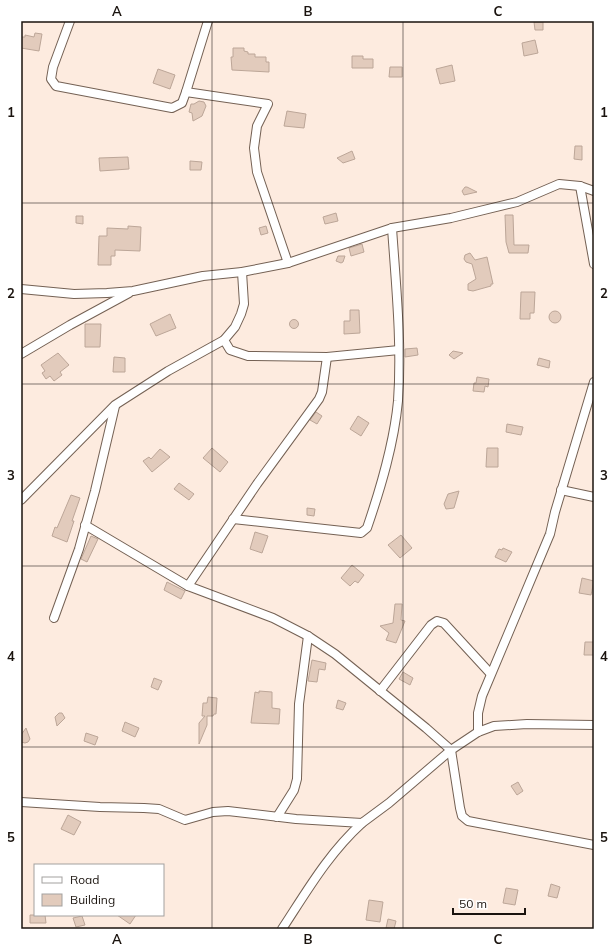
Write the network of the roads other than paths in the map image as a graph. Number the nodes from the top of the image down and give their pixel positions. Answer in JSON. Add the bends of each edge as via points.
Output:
{"nodes":[{"id":1,"x":70,"y":21,"type":"edge"},
{"id":2,"x":208,"y":21,"type":"edge"},
{"id":3,"x":186,"y":92,"type":"junction"},
{"id":4,"x":580,"y":186,"type":"junction"},
{"id":5,"x":594,"y":191,"type":"edge"},
{"id":6,"x":392,"y":228,"type":"junction"},
{"id":7,"x":288,"y":263,"type":"junction"},
{"id":8,"x":594,"y":264,"type":"edge"},
{"id":9,"x":242,"y":272,"type":"junction"},
{"id":10,"x":21,"y":290,"type":"edge"},
{"id":11,"x":134,"y":291,"type":"junction"},
{"id":12,"x":224,"y":340,"type":"junction"},
{"id":13,"x":399,"y":350,"type":"junction"},
{"id":14,"x":21,"y":354,"type":"edge"},
{"id":15,"x":327,"y":357,"type":"junction"},
{"id":16,"x":594,"y":382,"type":"edge"},
{"id":17,"x":115,"y":405,"type":"junction"},
{"id":18,"x":561,"y":490,"type":"junction"},
{"id":19,"x":594,"y":496,"type":"edge"},
{"id":20,"x":21,"y":500,"type":"edge"},
{"id":21,"x":233,"y":519,"type":"junction"},
{"id":22,"x":85,"y":525,"type":"junction"},
{"id":23,"x":188,"y":586,"type":"junction"},
{"id":24,"x":54,"y":618,"type":"dead end"},
{"id":25,"x":308,"y":636,"type":"junction"},
{"id":26,"x":490,"y":673,"type":"junction"},
{"id":27,"x":380,"y":691,"type":"junction"},
{"id":28,"x":594,"y":726,"type":"edge"},
{"id":29,"x":478,"y":732,"type":"junction"},
{"id":30,"x":451,"y":750,"type":"junction"},
{"id":31,"x":21,"y":802,"type":"edge"},
{"id":32,"x":277,"y":817,"type":"junction"},
{"id":33,"x":362,"y":823,"type":"junction"},
{"id":34,"x":594,"y":845,"type":"edge"},
{"id":35,"x":282,"y":929,"type":"edge"}],
"edges":[{"from":1,"to":3,"type":"street","via":[[53,67],[51,79],[56,86],[172,108],[182,103]]},
{"from":2,"to":3,"type":"street"},
{"from":3,"to":7,"type":"street","via":[[268,104],[257,126],[254,148],[257,172]]},
{"from":4,"to":5,"type":"street"},
{"from":4,"to":6,"type":"street","via":[[559,184],[517,202],[451,218]]},
{"from":4,"to":8,"type":"street"},
{"from":6,"to":7,"type":"street"},
{"from":6,"to":13,"type":"street"},
{"from":7,"to":9,"type":"street"},
{"from":9,"to":11,"type":"street","via":[[203,276]]},
{"from":9,"to":12,"type":"street","via":[[244,304],[235,327]]},
{"from":10,"to":11,"type":"street","via":[[74,294]]},
{"from":11,"to":14,"type":"street"},
{"from":12,"to":15,"type":"street","via":[[230,350],[248,356]]},
{"from":12,"to":17,"type":"street","via":[[168,371]]},
{"from":13,"to":15,"type":"street"},
{"from":13,"to":21,"type":"street","via":[[398,402],[390,452],[375,505],[364,531],[361,533]]},
{"from":15,"to":21,"type":"street","via":[[319,399]]},
{"from":16,"to":18,"type":"street"},
{"from":17,"to":20,"type":"street"},
{"from":17,"to":22,"type":"street"},
{"from":18,"to":19,"type":"street"},
{"from":18,"to":26,"type":"street","via":[[541,558]]},
{"from":21,"to":23,"type":"street"},
{"from":22,"to":23,"type":"street"},
{"from":22,"to":24,"type":"street"},
{"from":23,"to":25,"type":"street","via":[[273,618]]},
{"from":25,"to":27,"type":"street","via":[[335,654]]},
{"from":25,"to":32,"type":"street","via":[[299,704],[297,779],[294,790]]},
{"from":26,"to":27,"type":"street","via":[[444,623],[437,621],[431,625]]},
{"from":26,"to":29,"type":"street","via":[[478,713]]},
{"from":27,"to":30,"type":"street"},
{"from":28,"to":29,"type":"street","via":[[527,724],[494,726]]},
{"from":29,"to":30,"type":"street"},
{"from":30,"to":33,"type":"street"},
{"from":30,"to":34,"type":"street","via":[[461,812],[468,821]]},
{"from":31,"to":32,"type":"street","via":[[100,808],[151,808],[185,820],[213,812],[228,811]]},
{"from":32,"to":33,"type":"street"},
{"from":33,"to":35,"type":"street","via":[[341,842]]}]}
